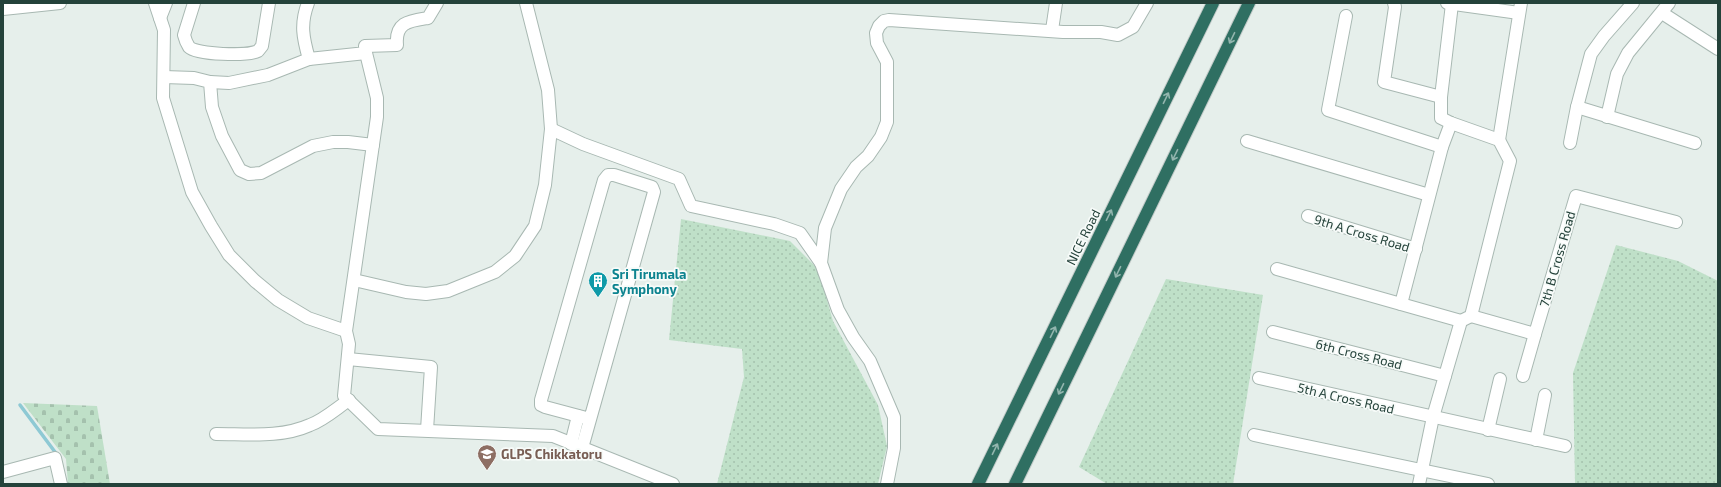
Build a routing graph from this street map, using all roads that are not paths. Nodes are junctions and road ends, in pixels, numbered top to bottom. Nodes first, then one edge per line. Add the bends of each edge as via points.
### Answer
1 (60, 3) edge
2 (155, 3) edge
3 (166, 3) edge
4 (194, 3) edge
5 (269, 3) edge
6 (308, 3) edge
7 (437, 3) edge
8 (526, 3) edge
9 (1056, 3) edge
10 (1147, 3) edge
11 (1213, 3) edge
12 (1249, 3) edge
13 (1394, 3) edge
14 (1633, 3) edge
15 (1450, 4) edge
16 (1520, 8) edge
17 (1665, 8) edge
18 (3, 9) edge
19 (1346, 16) dead end
20 (160, 18) junction
21 (1052, 30) junction
22 (184, 35) junction
23 (164, 41) junction
24 (1718, 49) edge
25 (366, 53) junction
26 (309, 59) junction
27 (164, 77) junction
28 (210, 82) junction
29 (1441, 97) junction
30 (1577, 107) junction
31 (1607, 117) junction
32 (1451, 123) junction
33 (551, 129) junction
34 (1499, 140) junction
35 (1247, 141) dead end
36 (1570, 143) dead end
37 (1696, 143) dead end
38 (373, 145) junction
39 (1442, 147) junction
40 (1429, 195) junction
41 (1308, 216) dead end
42 (1676, 222) dead end
43 (1416, 249) junction
44 (821, 263) junction
45 (1277, 269) dead end
46 (354, 280) junction
47 (1401, 304) junction
48 (1466, 319) junction
49 (346, 331) junction
50 (1273, 332) dead end
51 (1535, 334) junction
52 (348, 359) junction
53 (1445, 376) junction
54 (1523, 376) dead end
55 (1259, 378) dead end
56 (1500, 379) dead end
57 (1545, 395) dead end
58 (349, 400) junction
59 (1433, 417) junction
60 (584, 418) junction
61 (427, 430) junction
62 (1488, 430) junction
63 (216, 434) dead end
64 (1254, 435) dead end
65 (1536, 440) junction
66 (577, 446) junction
67 (1565, 446) dead end
68 (1422, 470) junction
69 (3, 472) edge
70 (60, 484) edge
71 (673, 484) edge
72 (887, 484) edge
73 (978, 484) edge
74 (1015, 484) edge
75 (1419, 484) edge
76 (1488, 484) edge

1 - 18 street
2 - 20 street
3 - 20 street
4 - 22 street
5 - 22 street via 262,46 255,53 230,54 196,50 189,47
6 - 26 street via 304,13 302,38
7 - 25 street via 428,18 407,22 400,28 396,36 397,45 365,46
8 - 33 street via 548,90
9 - 21 street
10 - 21 street via 1133,27 1118,35
73 -> 11 highway, NICE Road
12 -> 74 highway
13 - 29 street via 1384,82
14 - 30 street via 1591,54
15 - 16 street
15 - 29 street
16 - 34 street
17 - 24 street
17 - 31 street via 1628,53 1617,74
19 - 39 street via 1328,110
20 - 23 street
21 - 44 street via 888,20 879,26 876,34 877,43 887,62 888,74 887,122 881,137 868,156 856,167 840,190 824,228
22 - 23 street
23 - 27 street
25 - 26 street
25 - 38 street via 377,98
26 - 28 street via 268,75 229,83
27 - 28 street via 194,78
27 - 49 street via 164,98 192,192 229,255 278,300 308,318
28 - 38 street via 212,107 222,136 240,170 249,174 261,173 313,146 333,142
29 - 32 street via 1441,118
30 - 31 street
30 - 36 street
31 - 37 street
32 - 34 street
32 - 39 street
33 - 44 street via 583,144 679,179 691,206 774,224 800,233
33 - 46 street via 545,185 535,226 515,256 495,272 448,291 426,294
34 - 48 street via 1510,161
35 - 40 street
38 - 46 street
39 - 40 street
40 - 43 street
41 - 43 street, 9th A Cross Road
42 - 51 street, 7th B Cross Road via 1576,196
43 - 47 street
44 - 72 street via 838,310 853,338 870,361 894,417 894,448
45 - 47 street
46 - 49 street
47 - 48 street
48 - 51 street
48 - 53 street
49 - 52 street via 349,344
50 - 53 street, 6th Cross Road
51 - 54 street
52 - 58 street via 344,396
52 - 61 street via 431,367
53 - 59 street
55 - 59 street, 5th A Cross Road
56 - 62 street
57 - 65 street
58 - 61 street via 378,429
58 - 63 street via 312,425 294,432
59 - 62 street, 5th A Cross Road
59 - 68 street
60 - 60 street via 654,192 652,187 614,175 608,175 604,180 541,400 541,405 545,407
60 - 66 street
61 - 66 street via 553,436
62 - 65 street, 5th A Cross Road
64 - 68 street
65 - 67 street, 5th A Cross Road
66 - 71 street
68 - 75 street
68 - 76 street
69 - 70 street via 55,458

